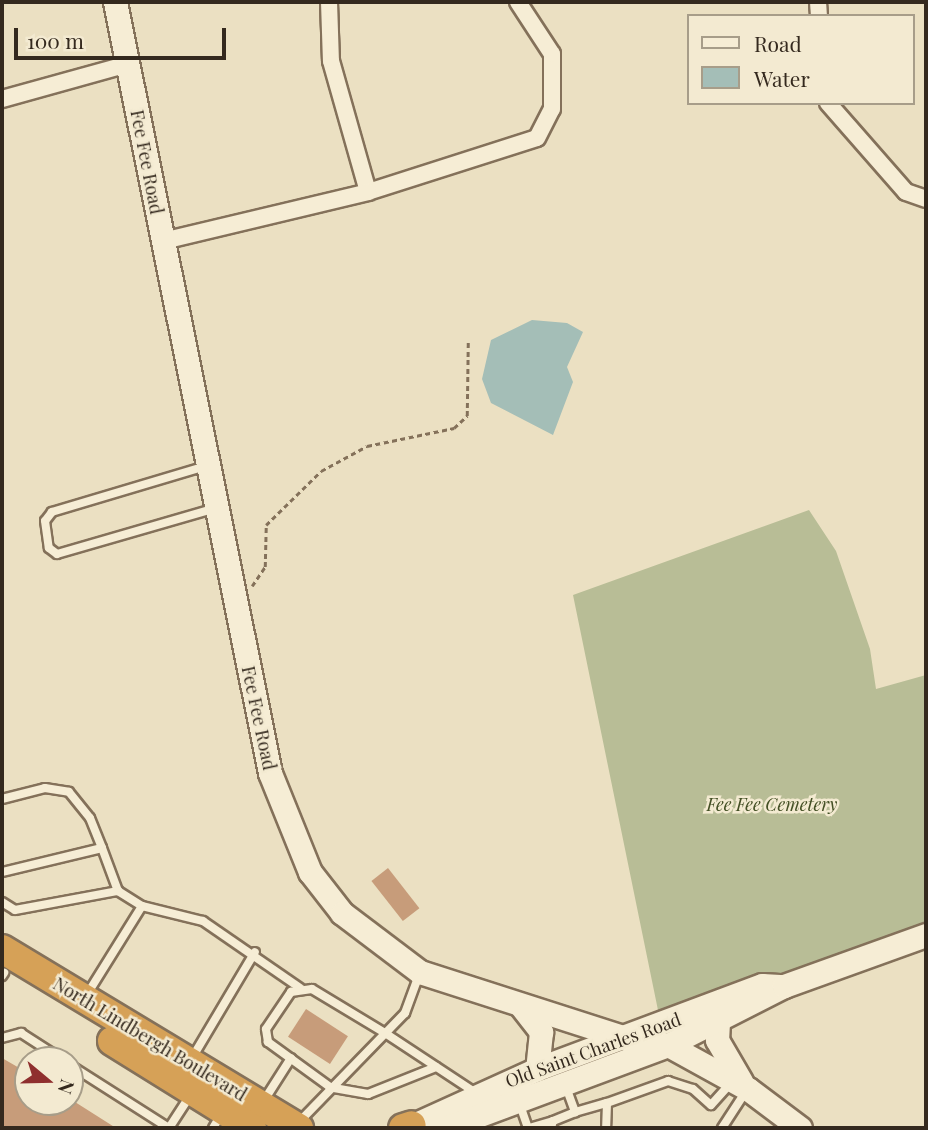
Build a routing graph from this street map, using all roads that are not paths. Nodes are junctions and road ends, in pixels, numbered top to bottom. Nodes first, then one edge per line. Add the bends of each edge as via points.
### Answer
1 (115, 2) edge
2 (329, 2) edge
3 (518, 2) edge
4 (128, 64) junction
5 (2, 99) edge
6 (830, 105) edge
7 (368, 192) junction
8 (926, 199) edge
9 (163, 241) junction
10 (208, 466) junction
11 (216, 508) junction
12 (2, 799) edge
13 (102, 848) junction
14 (2, 872) edge
15 (118, 891) junction
16 (2, 902) edge
17 (142, 906) junction
18 (926, 935) edge
19 (255, 952) junction
20 (2, 967) edge
21 (419, 972) junction
22 (784, 986) junction
23 (300, 988) junction
24 (83, 1001) junction
25 (521, 1006) junction
26 (718, 1022) junction
27 (385, 1033) junction
28 (2, 1038) edge
29 (625, 1038) junction
30 (668, 1045) junction
31 (41, 1046) edge
32 (291, 1059) junction
33 (189, 1063) junction
34 (436, 1067) junction
35 (537, 1069) junction
36 (84, 1074) edge
37 (564, 1083) junction
38 (741, 1084) junction
39 (330, 1087) junction
40 (515, 1090) junction
41 (193, 1091) junction
42 (476, 1093) junction
43 (607, 1103) junction
44 (575, 1112) junction
45 (237, 1120) edge
46 (552, 1124) edge
47 (298, 1127) edge
48 (407, 1127) edge
49 (169, 1128) edge
50 (445, 1128) edge
51 (528, 1128) edge
52 (606, 1128) edge
53 (722, 1128) edge
54 (800, 1128) edge

1 - 4 street, Fee Fee Road
2 - 7 street via 331,61
3 - 7 street via 552,54 552,109 537,138
4 - 5 street
4 - 9 street, Fee Fee Road
6 - 8 street via 906,192
7 - 9 street
9 - 10 street, Fee Fee Road
10 - 11 street, Fee Fee Road
10 - 11 lane via 52,512 45,521 49,548 57,554
11 - 21 street, Fee Fee Road via 270,773 290,835 342,914
12 - 13 lane via 45,788 69,792 90,818
13 - 14 lane
13 - 15 lane
15 - 16 lane via 15,909
15 - 17 lane
17 - 19 lane via 203,922
17 - 24 lane
18 - 22 street, Old Saint Charles Road
19 - 23 lane
19 - 33 lane
20 - 24 highway, North Lindbergh Boulevard
20 - 41 highway, North Lindbergh Boulevard
21 - 25 street, Fee Fee Road
21 - 27 lane via 405,1013
22 - 26 street, Old Saint Charles Road
22 - 29 street, Old Saint Charles Road via 762,985
23 - 27 lane
23 - 32 lane via 280,1004 266,1029 278,1049
24 - 33 highway, North Lindbergh Boulevard
25 - 29 street, Fee Fee Road
25 - 35 street via 541,1032
26 - 30 street, Old Saint Charles Road
26 - 38 street via 727,1062
27 - 34 lane
27 - 39 lane
28 - 31 lane via 21,1033
29 - 30 street, Fee Fee Road
29 - 35 street, Old Saint Charles Road
30 - 37 street, Old Saint Charles Road
30 - 38 street, Fee Fee Road
32 - 39 lane
32 - 45 lane
33 - 45 highway, North Lindbergh Boulevard
34 - 39 lane via 368,1094
34 - 42 lane
35 - 40 street, Old Saint Charles Road
36 - 49 lane
37 - 40 street, Old Saint Charles Road
37 - 44 lane
38 - 43 lane via 710,1105 693,1089 668,1081
38 - 53 lane
38 - 54 street, Fee Fee Road
39 - 47 lane
40 - 42 street, Old Saint Charles Road
40 - 50 street, Old Saint Charles Road
40 - 51 lane
41 - 45 highway, North Lindbergh Boulevard
41 - 49 lane
42 - 48 street, Old Saint Charles Road
43 - 44 lane
43 - 52 lane
44 - 46 lane
45 - 47 highway, North Lindbergh Boulevard
46 - 51 lane

